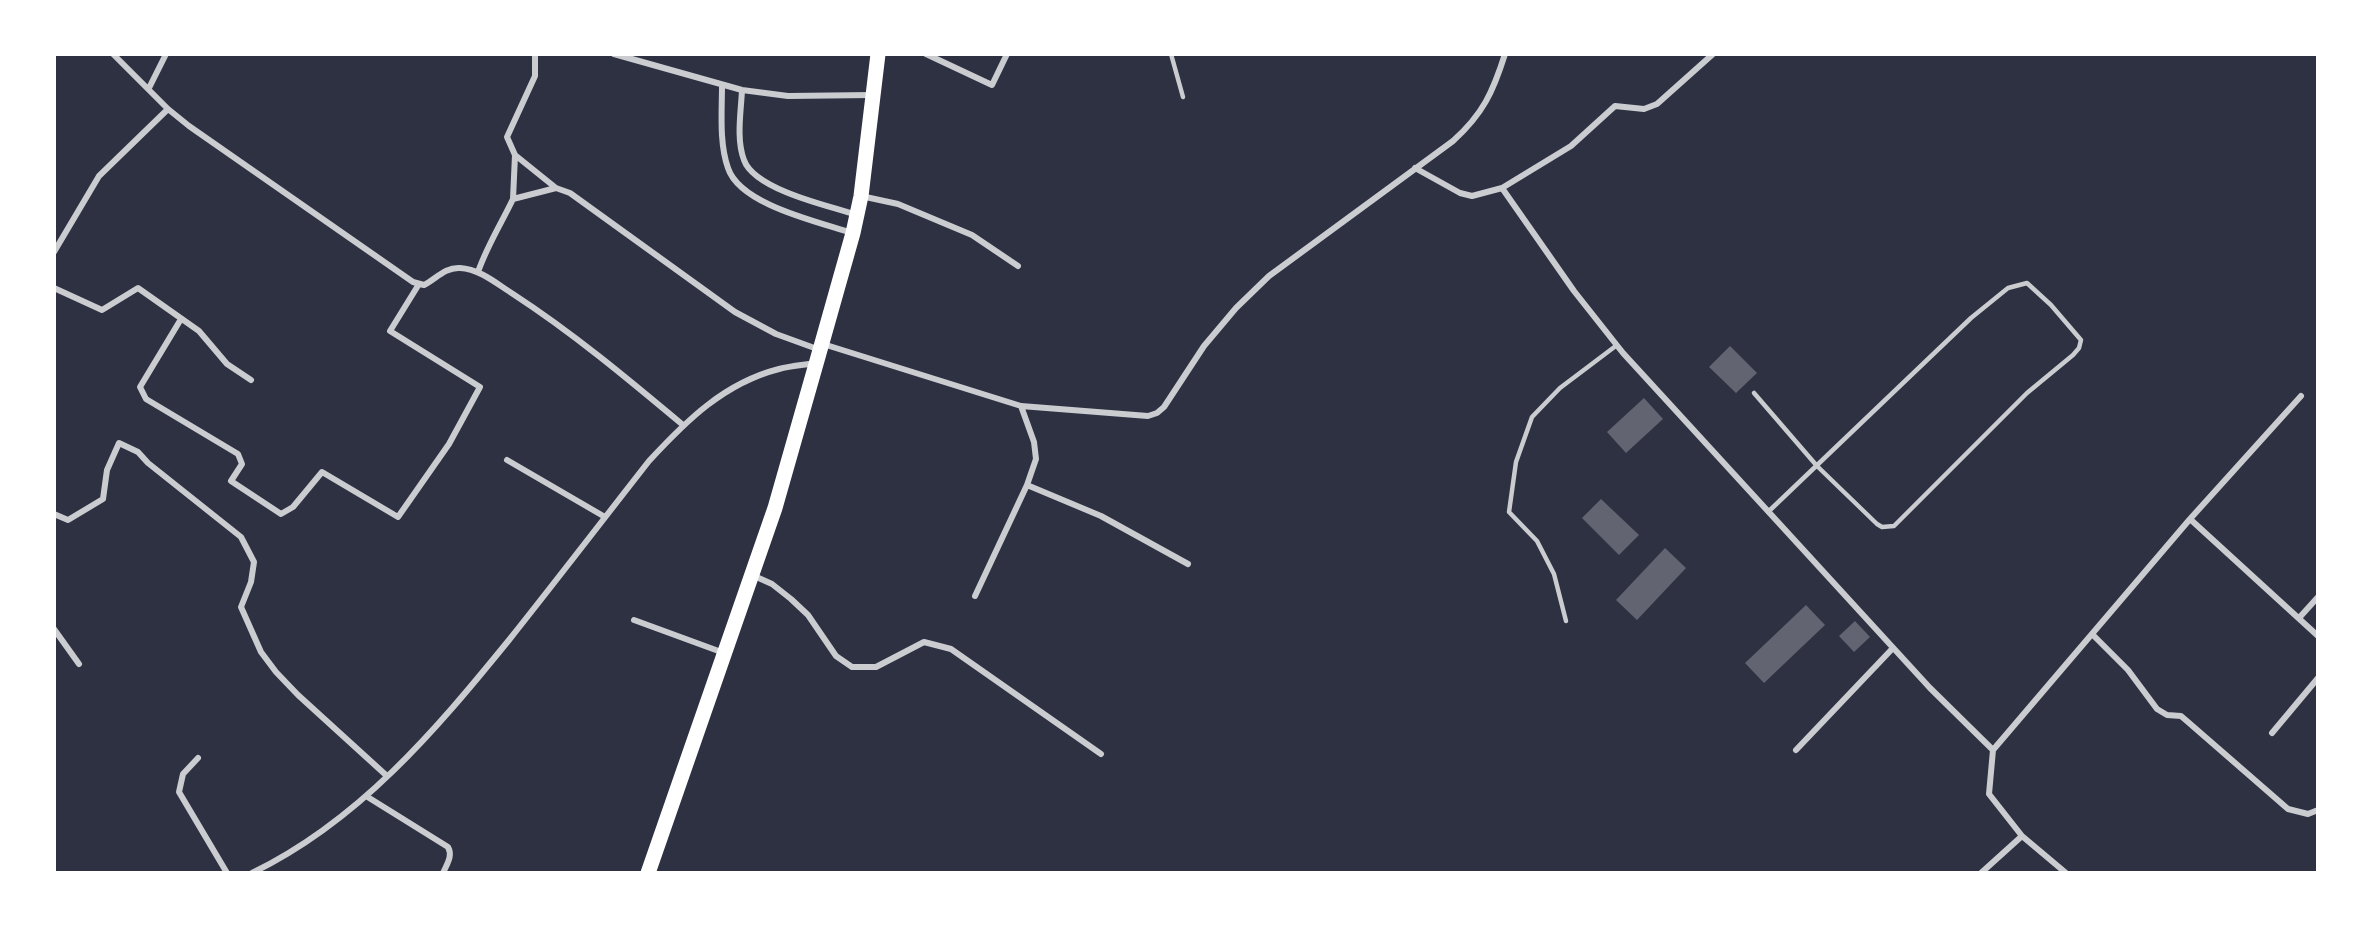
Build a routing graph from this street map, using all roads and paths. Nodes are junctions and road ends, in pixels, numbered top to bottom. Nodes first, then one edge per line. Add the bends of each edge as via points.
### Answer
1 (113, 54) edge
2 (166, 54) edge
3 (535, 54) edge
4 (615, 54) edge
5 (878, 54) edge
6 (926, 54) edge
7 (1007, 54) edge
8 (1171, 54) edge
9 (1505, 54) edge
10 (1713, 54) edge
11 (722, 85) junction
12 (149, 88) junction
13 (742, 90) junction
14 (873, 95) junction
15 (1184, 97) dead end
16 (168, 109) junction
17 (515, 155) junction
18 (1415, 168) junction
19 (556, 188) junction
20 (1502, 188) junction
21 (861, 196) junction
22 (513, 199) junction
23 (856, 215) junction
24 (853, 233) junction
25 (54, 252) edge
26 (1018, 266) dead end
27 (478, 272) junction
28 (419, 284) junction
29 (54, 288) edge
30 (181, 320) junction
31 (1617, 345) junction
32 (819, 352) junction
33 (251, 380) dead end
34 (1754, 393) dead end
35 (2301, 396) dead end
36 (1021, 406) junction
37 (683, 425) junction
38 (507, 460) dead end
39 (1817, 466) junction
40 (1027, 485) junction
41 (1768, 512) junction
42 (54, 514) edge
43 (605, 517) junction
44 (2190, 519) junction
45 (1188, 564) dead end
46 (752, 575) junction
47 (975, 596) dead end
48 (2318, 597) edge
49 (2299, 618) junction
50 (634, 620) dead end
51 (1566, 621) dead end
52 (54, 629) edge
53 (2092, 634) junction
54 (2318, 636) edge
55 (1893, 648) junction
56 (725, 653) junction
57 (79, 664) dead end
58 (2318, 678) edge
59 (2272, 733) dead end
60 (1796, 750) dead end
61 (1994, 750) junction
62 (1101, 754) dead end
63 (198, 758) dead end
64 (387, 776) junction
65 (366, 796) junction
66 (2318, 810) edge
67 (2022, 836) junction
68 (227, 873) edge
69 (252, 873) edge
70 (442, 873) edge
71 (648, 873) edge
72 (1981, 873) edge
73 (2066, 873) edge

1 - 12 street
2 - 12 street
3 - 17 street via 534,76 507,137
4 - 11 street
5 - 14 main road
6 - 7 street via 992,85
8 - 15 lane
9 - 18 street via 1498,78 1473,122
10 - 20 street via 1657,104 1644,109 1615,105 1571,146
11 - 13 street
11 - 24 street via 725,151 728,170 736,181 773,206
12 - 16 street
13 - 14 street via 788,96
13 - 23 street via 742,149 744,162 753,172 780,190
14 - 21 main road
16 - 25 street via 99,176
16 - 28 street
17 - 19 street
17 - 22 street
18 - 20 street via 1472,196
18 - 36 street via 1269,276 1204,346 1157,413 1148,416
19 - 22 street
19 - 32 street via 570,193 735,312
20 - 31 street
21 - 23 main road
21 - 26 street via 898,204 972,235
22 - 27 street via 488,243
23 - 24 main road
24 - 32 main road
27 - 28 street via 453,268 424,285
27 - 37 street via 560,325
28 - 30 street via 390,331 480,387 449,444 398,517 322,471 293,507 281,514 231,481 242,464 238,454 146,399 140,387
29 - 30 street via 102,310 138,288
30 - 33 street via 199,331 227,364
31 - 41 street
31 - 51 lane via 1560,388 1532,417 1516,462 1509,512 1537,541 1554,574
32 - 36 street
32 - 37 street via 735,387 712,400
32 - 46 main road
34 - 39 lane
35 - 44 street
36 - 40 street via 1036,459
37 - 43 street
38 - 43 street
39 - 39 lane via 1941,345 2008,288 2026,283 2036,290 2081,340 2073,355 2027,393 1894,526 1876,524
39 - 41 lane
40 - 45 street via 1101,516
40 - 47 street
41 - 55 street
42 - 64 street via 69,520 104,499 107,470 119,443 138,452 241,537 254,562 241,607 261,652 298,695
43 - 64 street via 447,717
44 - 49 street
44 - 53 street
46 - 56 main road
46 - 62 street via 791,598 808,615 836,656 852,667 876,667 924,642 951,648
48 - 49 street
49 - 54 street
50 - 56 street
52 - 57 street
53 - 61 street
53 - 66 street via 2128,670 2157,709 2181,716 2288,809 2308,814
55 - 60 street
55 - 61 street
56 - 71 main road
58 - 59 street
61 - 67 street via 1989,794
63 - 68 street via 183,774 179,792
64 - 65 street
65 - 69 street via 332,825
65 - 70 street via 448,847 451,852
67 - 72 street
67 - 73 street

